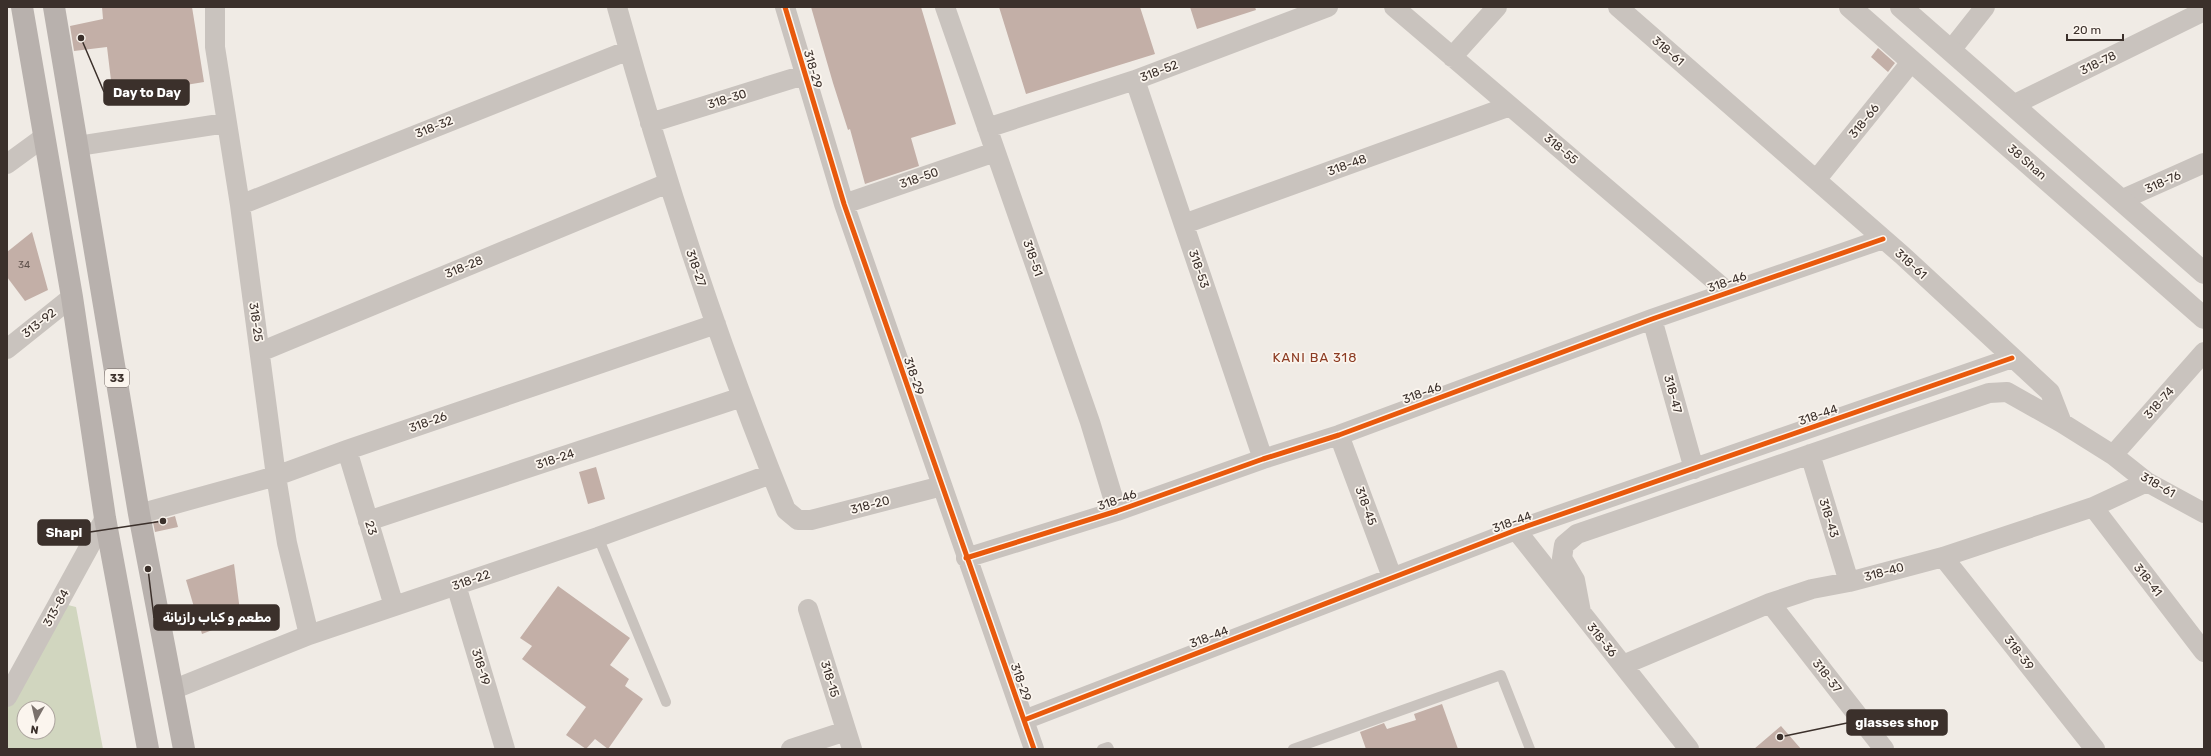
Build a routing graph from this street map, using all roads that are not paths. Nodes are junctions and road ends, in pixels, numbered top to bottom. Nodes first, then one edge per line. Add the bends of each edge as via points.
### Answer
1 (22, 7) edge
2 (54, 7) edge
3 (215, 7) edge
4 (617, 7) edge
5 (785, 7) edge
6 (945, 7) edge
7 (1328, 7) edge
8 (1394, 7) edge
9 (1497, 7) edge
10 (1618, 7) edge
11 (1850, 7) edge
12 (1901, 7) edge
13 (1985, 7) edge
14 (2204, 11) edge
15 (629, 50) junction
16 (1951, 50) junction
17 (1452, 57) junction
18 (1912, 61) junction
19 (804, 74) junction
20 (1135, 80) junction
21 (2013, 105) junction
22 (1510, 106) junction
23 (226, 123) junction
24 (650, 123) junction
25 (987, 128) junction
26 (44, 136) junction
27 (78, 146) junction
28 (995, 152) junction
29 (2204, 163) edge
30 (7, 164) edge
31 (1816, 180) junction
32 (668, 183) junction
33 (2121, 200) junction
34 (844, 204) junction
35 (240, 205) junction
36 (1184, 224) junction
37 (1883, 239) junction
38 (2204, 273) edge
39 (1728, 292) junction
40 (72, 297) junction
41 (2204, 318) edge
42 (1652, 319) junction
43 (716, 324) junction
44 (7, 349) edge
45 (260, 352) junction
46 (2204, 352) edge
47 (2012, 358) junction
48 (742, 397) junction
49 (2062, 423) junction
50 (1339, 435) junction
51 (347, 450) junction
52 (1810, 454) junction
53 (2113, 455) junction
54 (1263, 459) junction
55 (1694, 469) junction
56 (771, 474) junction
57 (276, 476) junction
58 (2147, 482) junction
59 (942, 486) junction
60 (2093, 508) junction
61 (1117, 511) junction
62 (2204, 513) edge
63 (139, 514) junction
64 (105, 518) junction
65 (798, 520) joint
66 (368, 521) junction
67 (1516, 530) junction
68 (598, 537) junction
69 (1943, 557) junction
70 (966, 558) junction
71 (1392, 577) junction
72 (1848, 582) junction
73 (456, 585) junction
74 (1770, 603) junction
75 (394, 606) junction
76 (808, 609) dead end
77 (1580, 612) junction
78 (308, 635) junction
79 (2202, 643) edge
80 (1623, 665) junction
81 (172, 690) junction
82 (7, 697) edge
83 (666, 702) dead end
84 (1024, 720) junction
85 (849, 740) edge
86 (2088, 746) edge
87 (148, 749) edge
88 (184, 749) edge
89 (505, 749) edge
90 (791, 749) edge
91 (1034, 749) edge
92 (1102, 749) edge
93 (1109, 749) edge
94 (1293, 749) edge
95 (1530, 749) edge
96 (1689, 749) edge
97 (1884, 749) edge

1 - 26 main road
2 - 27 main road, 33
3 - 23 street, 318-25 via 215,47
4 - 15 street, 318-27
5 - 19 street, 318-29
6 - 25 street, 318-51
7 - 20 street, 318-52
8 - 17 street, 318-55
9 - 17 street
10 - 31 street, 318-61
11 - 18 street, 38 Shan
12 - 16 street
13 - 16 street
14 - 21 street, 318-78
15 - 24 street, 318-27
15 - 35 street, 318-32
16 - 18 street
16 - 21 street
17 - 22 street, 318-55
18 - 31 street, 318-66
18 - 41 street, 38 Shan
19 - 24 street, 318-30
19 - 34 street, 318-29
20 - 25 street, 318-52
20 - 36 street, 318-53
21 - 33 street
22 - 36 street, 318-48
22 - 39 street, 318-55
23 - 27 street
23 - 35 street, 318-25
24 - 32 street, 318-27
25 - 28 street, 318-51
26 - 30 street
26 - 40 main road
27 - 63 main road, 33
28 - 34 street, 318-50
28 - 61 street, 318-51 via 1090,422
29 - 33 street, 318-76
31 - 37 street, 318-61
32 - 43 street, 318-27
32 - 45 street, 318-28
33 - 38 street
34 - 59 street, 318-29
35 - 45 street, 318-25
36 - 54 street, 318-53
37 - 39 street, 318-46
37 - 47 street, 318-61
39 - 42 street, 318-46
40 - 44 street, 313-92
40 - 64 main road
42 - 50 street, 318-46
42 - 55 street, 318-47
43 - 48 street, 318-27
43 - 51 street, 318-26
45 - 57 street, 318-25
46 - 53 street, 318-74
47 - 49 street, 318-61 via 2050,392
47 - 55 street, 318-44
48 - 56 street, 318-27
48 - 66 street, 318-24
49 - 52 street via 2007,392 1989,393
49 - 53 street, 318-61
50 - 54 street, 318-46
50 - 71 street, 318-45
51 - 57 street, 318-26
51 - 66 street, 23
52 - 72 street, 318-43
52 - 77 street via 1577,534 1564,545 1562,558 1575,580
53 - 58 street, 318-61
54 - 61 street, 318-46
55 - 67 street, 318-44
56 - 65 street, 318-27 via 786,510
56 - 68 street, 318-22
57 - 63 street, 318-26
57 - 78 street, 318-25
58 - 60 street, 318-40
58 - 62 street, 318-61
59 - 65 street, 318-20 via 812,520
59 - 70 street, 318-29
60 - 69 street, 318-40
60 - 79 street, 318-41
61 - 70 street, 318-46
63 - 81 main road, 33
64 - 82 street, 313-84
64 - 87 main road
66 - 75 street, 23
67 - 71 street, 318-44
67 - 77 street, 318-36
68 - 73 street, 318-22
68 - 83 lane
69 - 72 street, 318-40
69 - 86 street, 318-39
70 - 84 street, 318-29
71 - 84 street, 318-44
72 - 74 street, 318-40 via 1812,589
73 - 75 street, 318-22
73 - 89 street, 318-19
74 - 80 street, 318-40
74 - 97 street, 318-37
75 - 78 street, 318-22
76 - 85 street, 318-15
77 - 80 street, 318-36
78 - 81 street, 318-22
80 - 96 street, 318-36
81 - 88 main road, 33
84 - 91 street, 318-29
85 - 90 street
92 - 93 lane
94 - 95 lane via 1501,674

